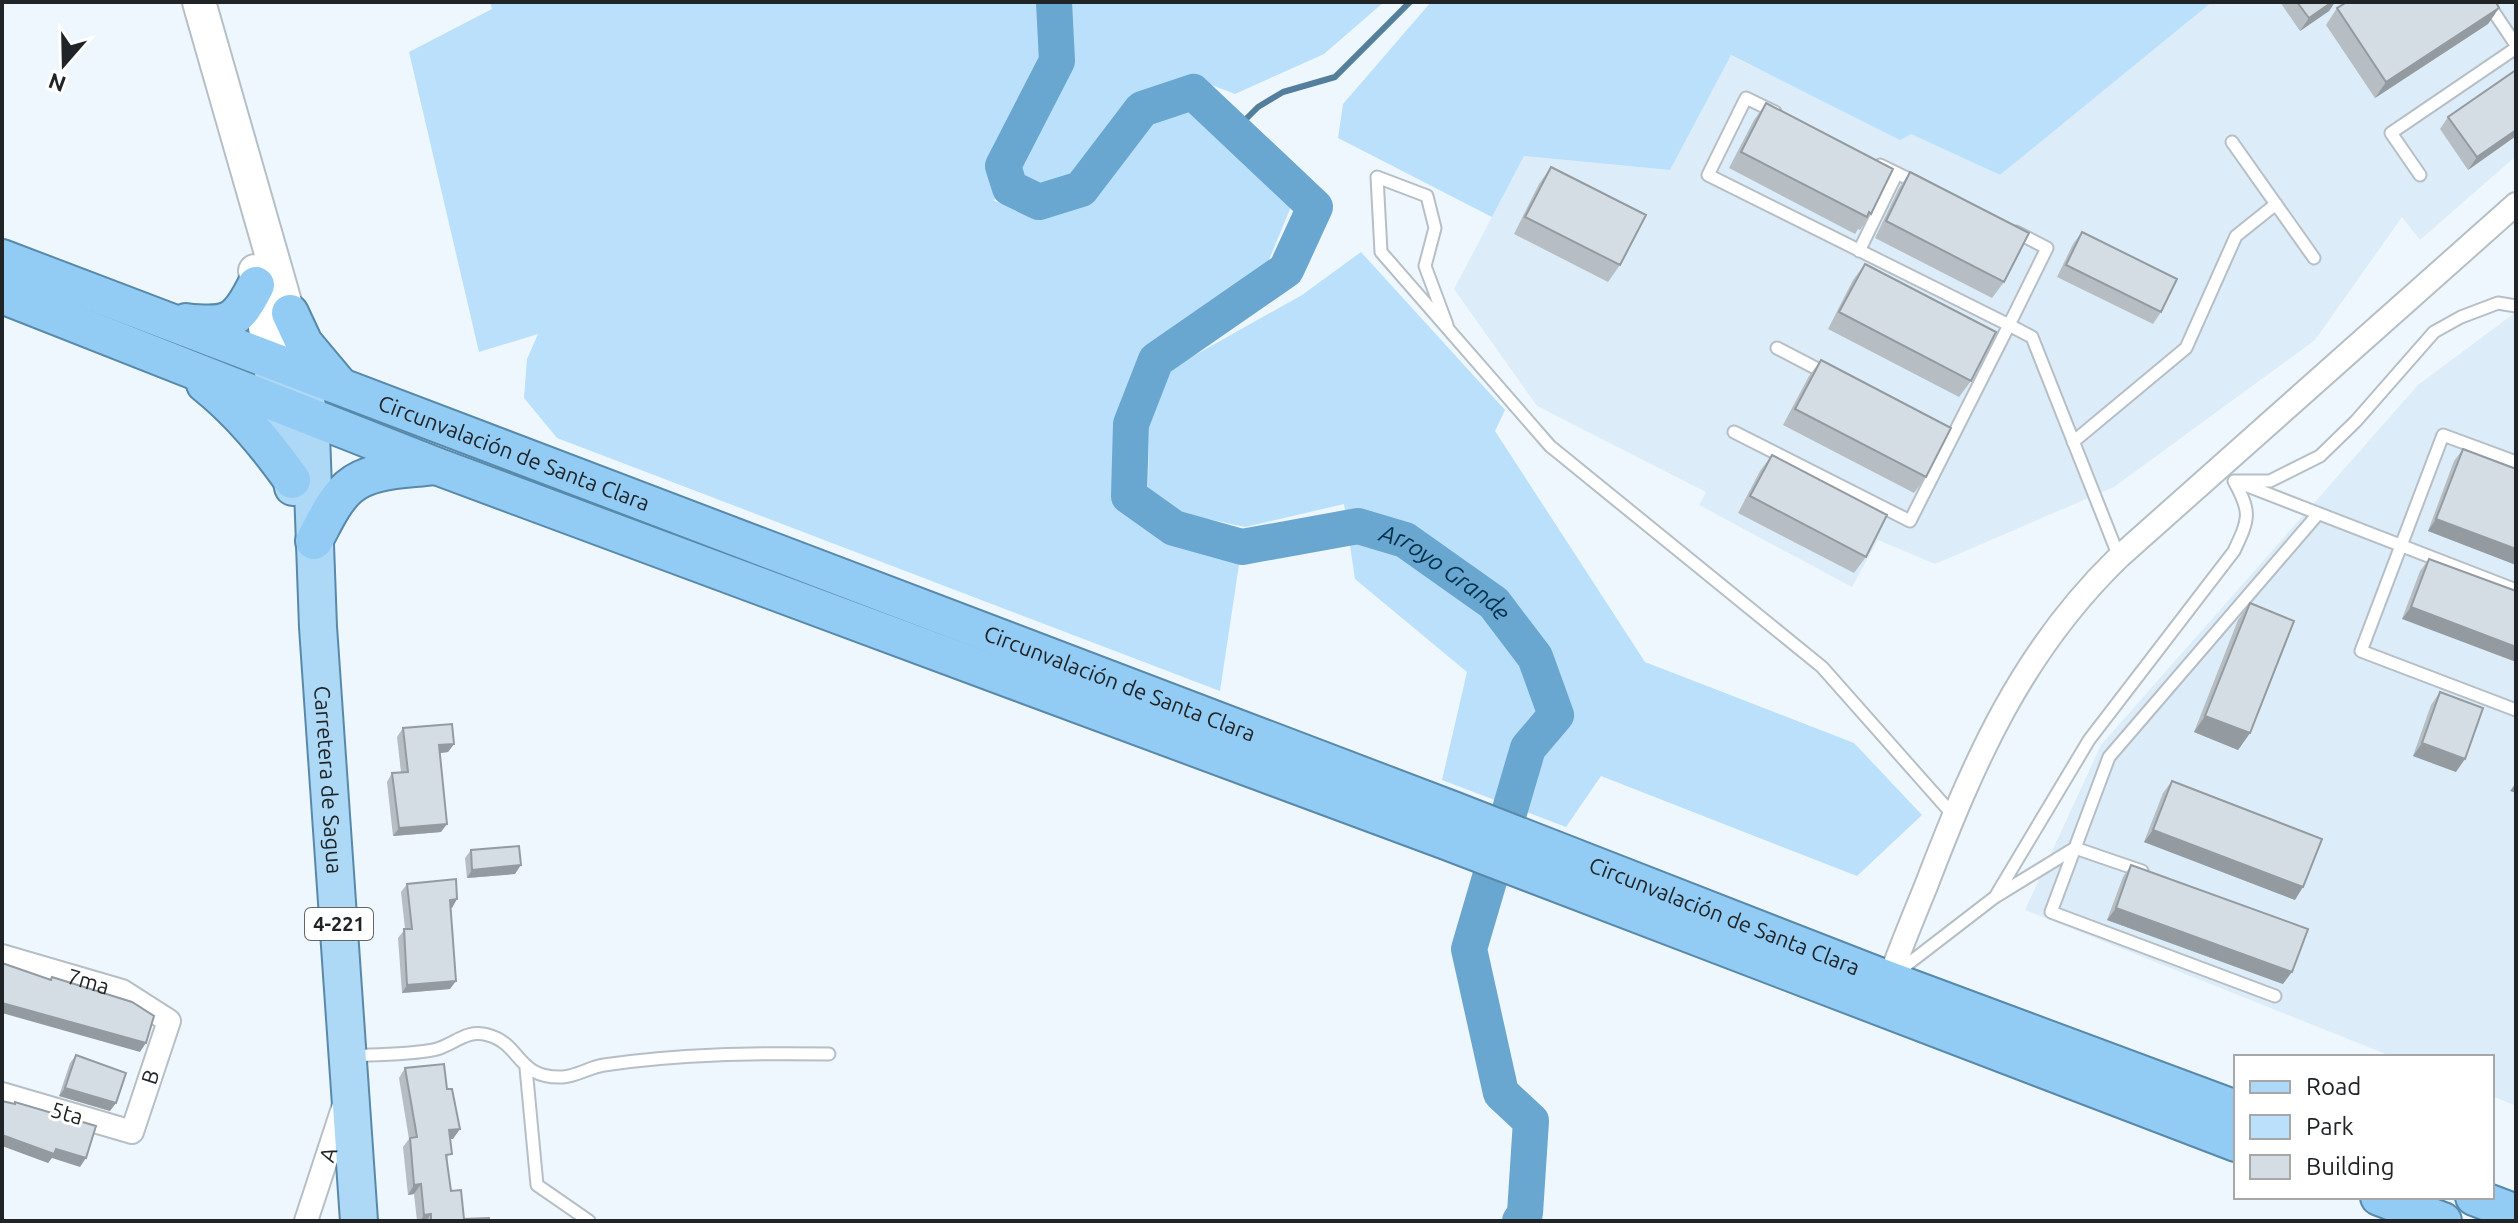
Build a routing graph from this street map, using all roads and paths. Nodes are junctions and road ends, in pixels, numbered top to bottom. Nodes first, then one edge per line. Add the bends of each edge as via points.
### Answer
1 (199, 2) edge
2 (2487, 2) edge
3 (2516, 46) edge
4 (1787, 118) edge
5 (239, 141) junction
6 (2232, 142) dead end
7 (1870, 159) edge
8 (1897, 173) junction
9 (2420, 175) dead end
10 (1924, 186) edge
11 (2276, 204) junction
12 (2516, 204) edge
13 (2006, 227) edge
14 (1859, 251) junction
15 (2, 258) edge
16 (2314, 258) dead end
17 (256, 285) junction
18 (2, 295) edge
19 (2516, 306) edge
20 (290, 313) junction
21 (172, 321) junction
22 (1447, 325) junction
23 (2009, 325) junction
24 (1777, 348) dead end
25 (182, 365) junction
26 (286, 367) junction
27 (1844, 383) edge
28 (341, 387) junction
29 (293, 409) junction
30 (1939, 431) edge
31 (1734, 432) dead end
32 (1952, 438) junction
33 (2073, 442) junction
34 (2516, 462) edge
35 (436, 466) junction
36 (2224, 477) junction
37 (292, 480) junction
38 (2318, 514) junction
39 (314, 541) junction
40 (2401, 545) junction
41 (2119, 557) junction
42 (2516, 590) edge
43 (318, 627) junction
44 (2516, 710) edge
45 (1953, 815) junction
46 (1450, 826) junction
47 (2075, 848) junction
48 (2150, 874) edge
49 (1995, 897) junction
50 (2, 956) edge
51 (1884, 994) junction
52 (2275, 996) dead end
53 (169, 1021) joint
54 (829, 1054) dead end
55 (526, 1068) junction
56 (349, 1072) junction
57 (2, 1094) edge
58 (2234, 1108) edge
59 (132, 1132) joint
60 (2234, 1142) edge
61 (2384, 1199) edge
62 (2481, 1199) edge
63 (2515, 1208) edge
64 (306, 1221) edge
65 (359, 1221) edge
66 (589, 1221) edge
67 (2443, 1221) edge

1 - 5 main road
2 - 3 lane
3 - 9 lane via 2391,133
4 - 14 lane via 1746,98 1708,175
5 - 17 main road
5 - 20 main road
6 - 11 lane
7 - 8 lane
8 - 10 lane
8 - 14 lane
11 - 16 lane
11 - 33 lane via 2236,236 2186,348
12 - 36 street
13 - 23 lane via 2047,248
14 - 23 lane
15 - 21 highway, Circunvalación de Santa Clara
17 - 21 highway via 245,308 228,322
17 - 26 main road
18 - 25 highway, Circunvalación de Santa Clara
19 - 36 lane via 2498,303 2434,332 2320,456 2270,481
20 - 26 main road
20 - 28 highway via 304,343
21 - 26 highway, Circunvalación de Santa Clara
22 - 22 lane via 1381,252 1377,177 1427,196 1435,228 1425,266
22 - 45 lane via 1550,446 1822,667
23 - 32 lane
23 - 33 lane via 2032,337
24 - 27 lane
25 - 29 highway, Circunvalación de Santa Clara
25 - 37 highway via 258,433
26 - 28 highway, Circunvalación de Santa Clara
26 - 29 main road, Carretera de Sagua
28 - 46 highway, Circunvalación de Santa Clara
29 - 35 highway, Circunvalación de Santa Clara
29 - 37 main road, Carretera de Sagua / 4-221
29 - 39 main road, Carretera de Sagua / 4-221
30 - 32 lane
31 - 32 lane via 1910,521
33 - 41 lane
34 - 40 lane via 2443,435
35 - 39 highway via 372,474 349,487
35 - 46 highway, Circunvalación de Santa Clara
36 - 38 lane
36 - 41 street
36 - 49 lane via 2244,498 2248,521 2234,551 2089,740
37 - 43 main road, Carretera de Sagua / 4-221
38 - 40 lane
38 - 47 lane via 2109,757
39 - 43 main road, Carretera de Sagua / 4-221
40 - 42 lane
40 - 44 lane via 2361,651
41 - 45 street via 2085,590 2029,664
43 - 56 main road, Carretera de Sagua / 4-221
45 - 51 street
46 - 51 highway, Circunvalación de Santa Clara
47 - 48 lane
47 - 49 lane
47 - 52 lane via 2051,912
49 - 51 lane
50 - 53 street, 7ma via 122,991
51 - 58 highway, Circunvalación de Santa Clara
51 - 60 highway, Circunvalación de Santa Clara
53 - 59 street, B
54 - 55 lane via 733,1052 600,1065 568,1077 544,1077
55 - 56 lane via 502,1040 470,1033 436,1049
55 - 66 lane via 537,1185
56 - 64 street, A
56 - 65 main road, Carretera de Sagua / 4-221
57 - 59 street, 5ta
61 - 67 highway
62 - 63 highway

